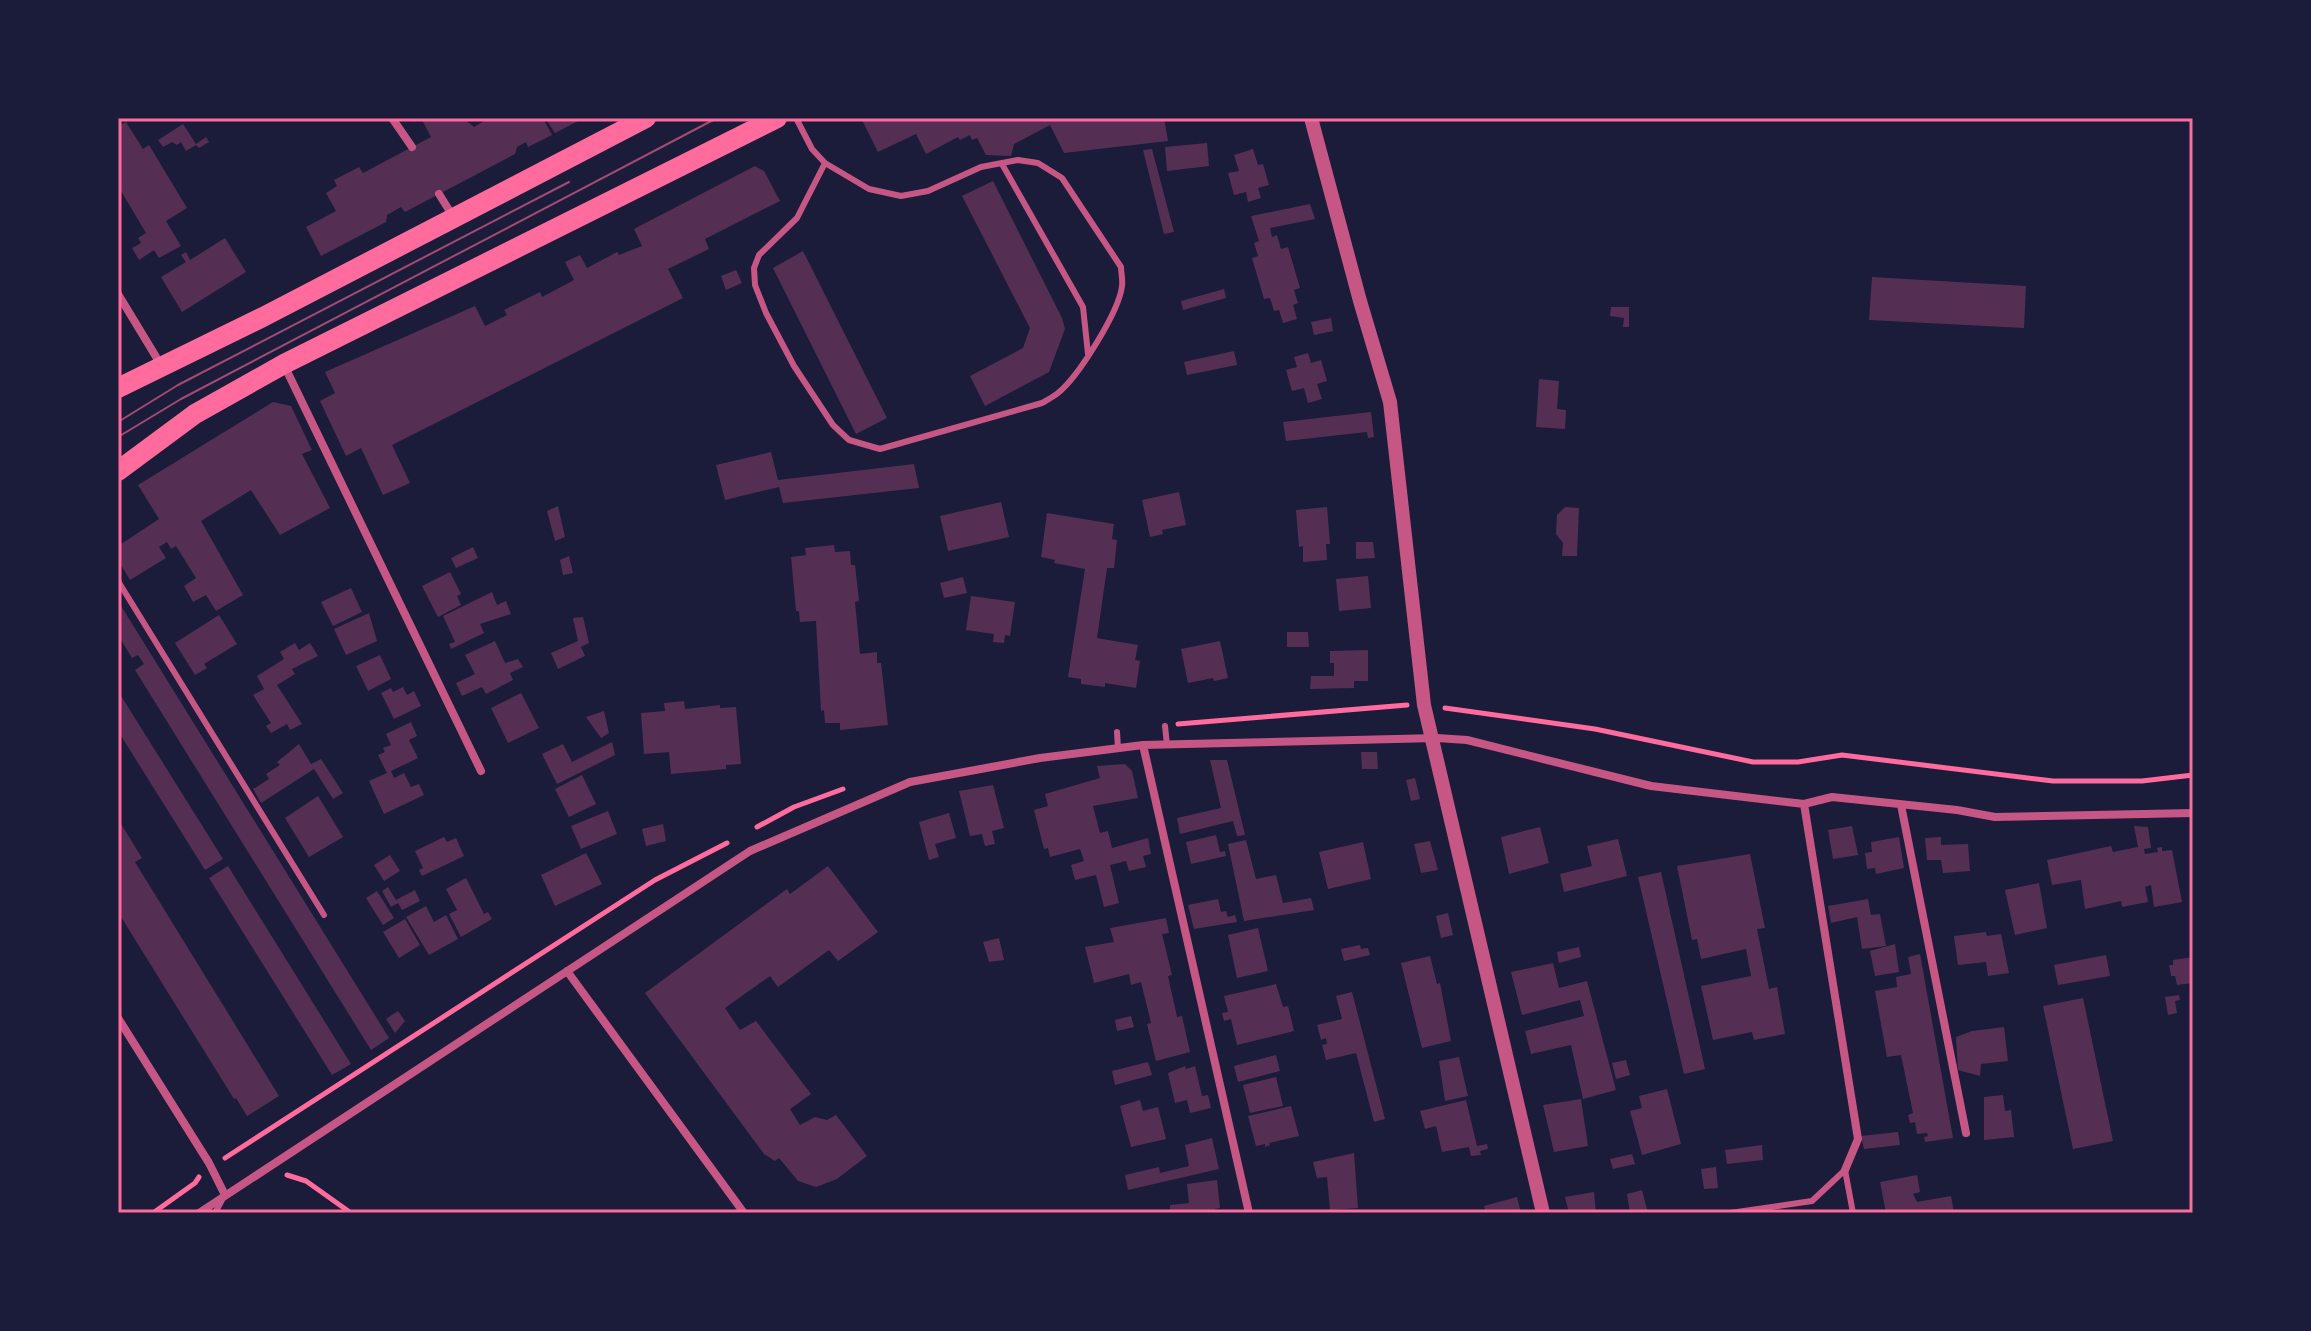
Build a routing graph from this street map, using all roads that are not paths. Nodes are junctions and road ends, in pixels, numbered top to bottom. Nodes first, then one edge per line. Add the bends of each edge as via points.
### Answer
1 (392, 118) edge
2 (646, 118) edge
3 (777, 118) edge
4 (796, 118) edge
5 (1311, 118) edge
6 (412, 147) dead end
7 (825, 163) junction
8 (1002, 164) junction
9 (439, 194) dead end
10 (455, 218) junction
11 (118, 294) edge
12 (1088, 354) junction
13 (284, 364) junction
14 (161, 365) junction
15 (118, 388) edge
16 (118, 471) edge
17 (118, 581) edge
18 (1165, 726) road end
19 (1117, 732) dead end
20 (1431, 738) junction
21 (1143, 745) junction
22 (1167, 745) junction
23 (1118, 748) junction
24 (481, 771) dead end
25 (1804, 804) junction
26 (1901, 805) junction
27 (2193, 813) edge
28 (324, 915) dead end
29 (567, 971) junction
30 (118, 1018) edge
31 (1966, 1133) dead end
32 (1845, 1170) junction
33 (225, 1195) junction
34 (199, 1213) edge
35 (215, 1213) edge
36 (744, 1213) edge
37 (1249, 1213) edge
38 (1543, 1213) edge
39 (1730, 1213) edge
40 (1853, 1213) edge

1 - 6 street
2 - 10 main road
3 - 13 main road
4 - 7 lane
5 - 20 street via 1390,402
7 - 8 lane via 869,189 901,196
7 - 12 lane via 797,218 759,255 755,285 794,366 849,440 880,449 1042,403 1059,393
8 - 12 lane via 1083,307
8 - 12 lane via 1038,163 1062,178 1121,267 1117,307
9 - 10 street
10 - 14 main road
11 - 14 street
13 - 16 main road via 195,414
13 - 24 street
14 - 15 main road
17 - 28 lane
18 - 22 lane
19 - 23 lane
20 - 22 street
20 - 25 street via 1467,740 1651,786
20 - 38 street
21 - 22 street
21 - 23 street
21 - 37 street
23 - 29 street via 910,782 750,851
25 - 26 street via 1832,797
25 - 32 street via 1858,1139
26 - 27 street via 1995,817
26 - 31 street
29 - 33 street
29 - 36 street
30 - 33 street
32 - 39 lane via 1812,1201
32 - 40 lane
33 - 34 street
33 - 35 lane

